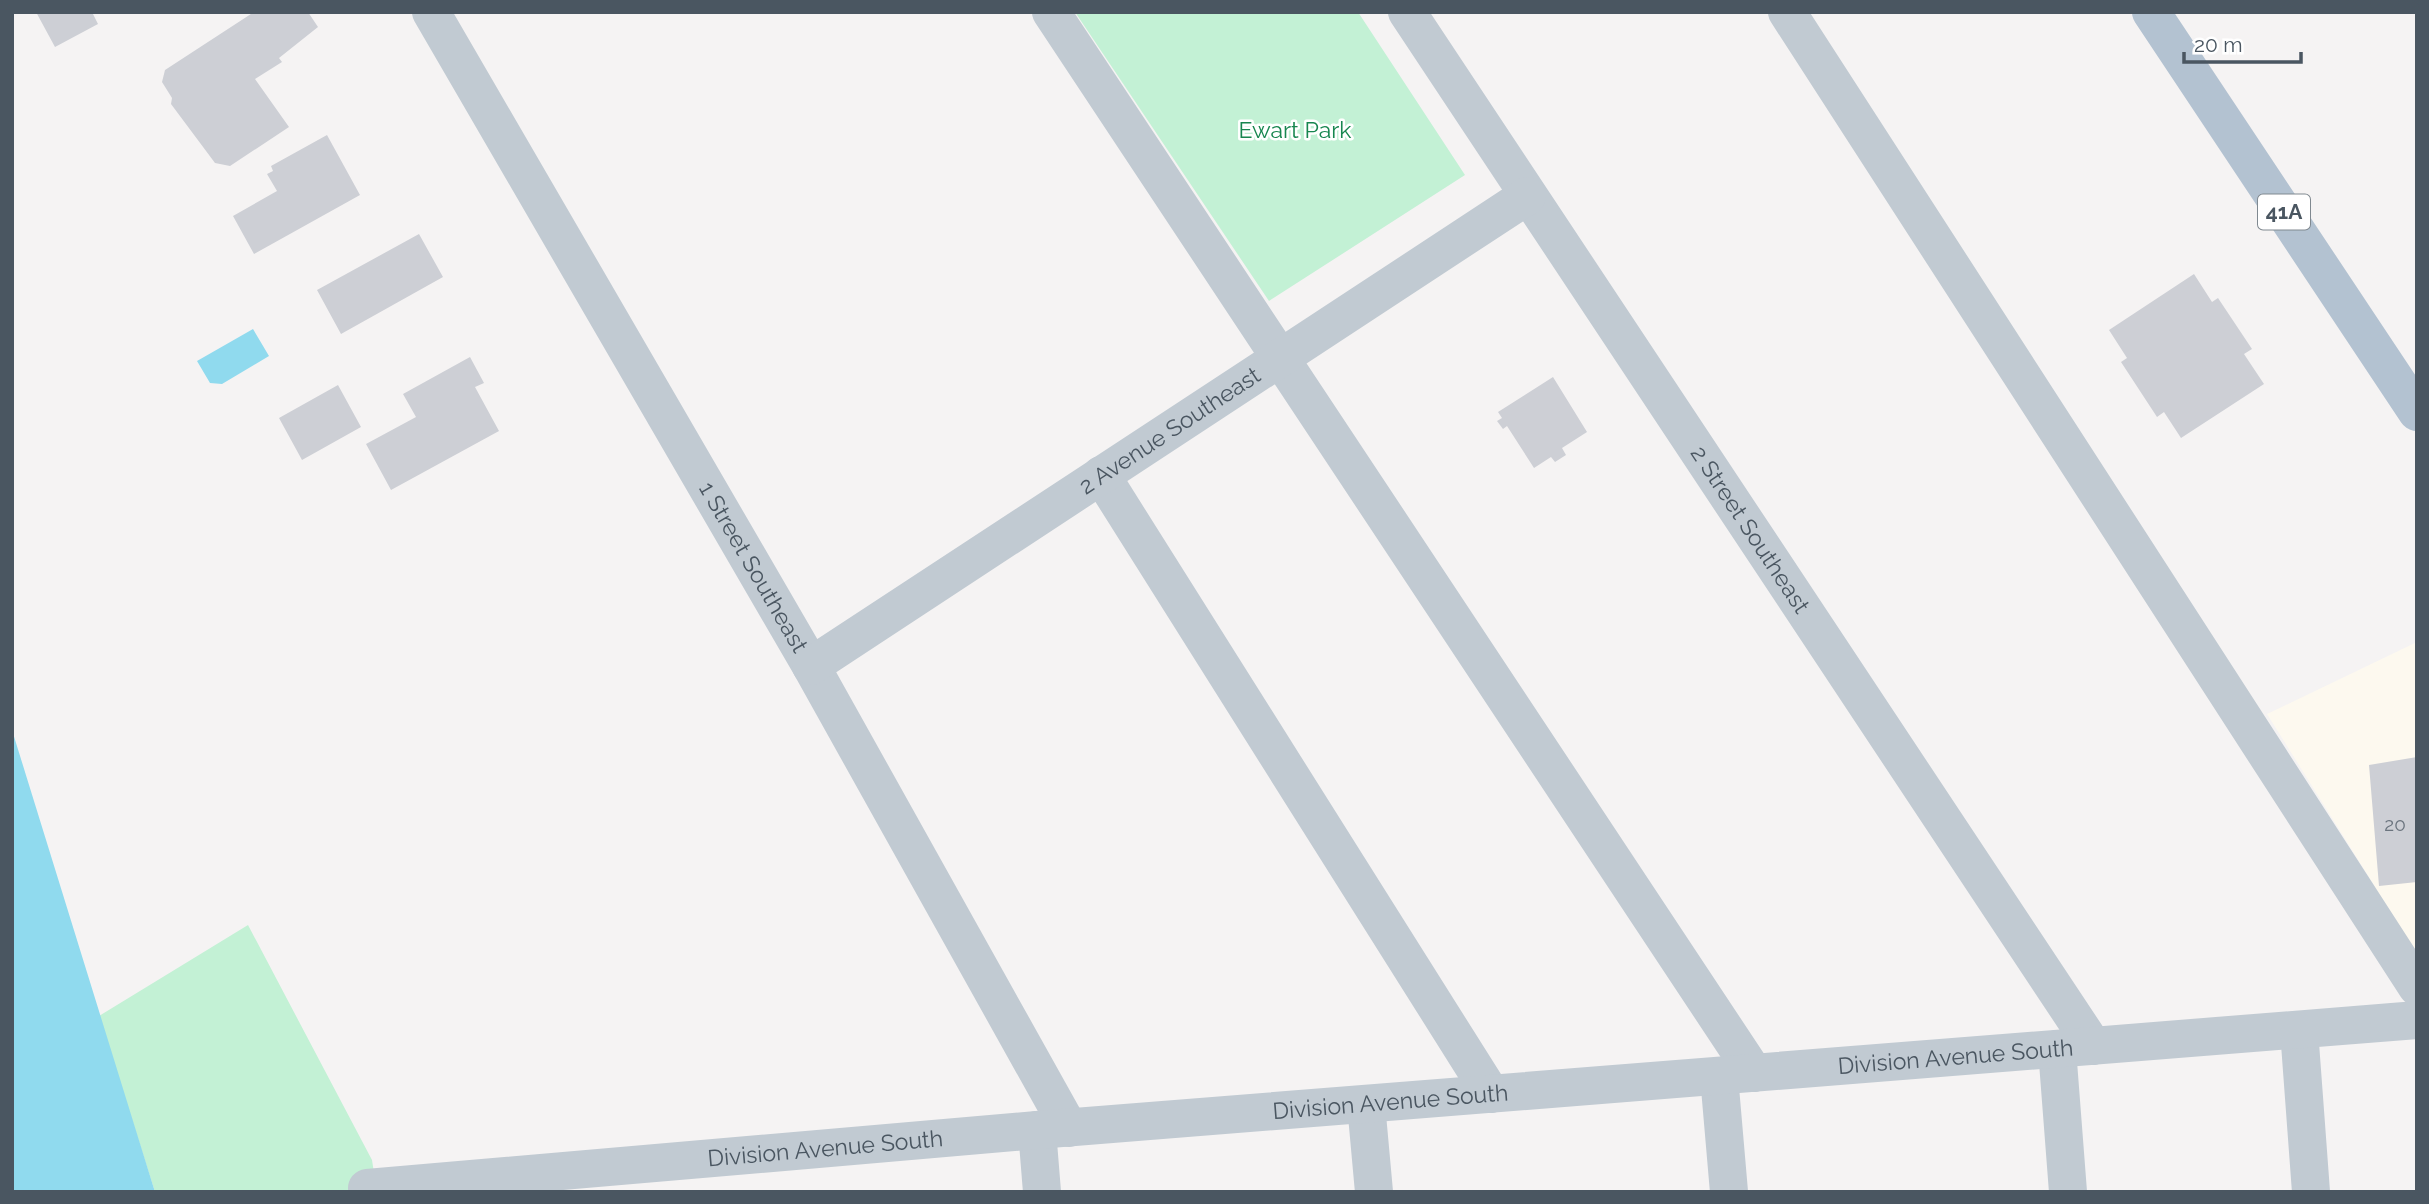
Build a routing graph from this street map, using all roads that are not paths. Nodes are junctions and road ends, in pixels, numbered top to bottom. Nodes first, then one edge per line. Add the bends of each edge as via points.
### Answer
1 (431, 12) edge
2 (1051, 12) edge
3 (1406, 12) edge
4 (2151, 12) edge
5 (1793, 14) edge
6 (1527, 195) junction
7 (1281, 357) junction
8 (2417, 412) edge
9 (1101, 475) junction
10 (811, 666) junction
11 (2417, 987) edge
12 (2417, 1020) edge
13 (2299, 1030) junction
14 (2075, 1047) junction
15 (1737, 1075) junction
16 (1491, 1094) junction
17 (1366, 1104) junction
18 (1053, 1129) junction
19 (367, 1188) dead end
20 (1042, 1192) edge
21 (1374, 1192) edge
22 (1729, 1192) edge
23 (2068, 1192) edge
24 (2311, 1192) edge

1 - 10 street, 1 Street Southeast
2 - 7 street
3 - 6 street, 2 Street Southeast
4 - 8 main road, 41A
5 - 11 street
6 - 7 street, 2 Avenue Southeast
6 - 14 street, 2 Street Southeast
7 - 9 street, 2 Avenue Southeast
7 - 15 street
9 - 10 street, 2 Avenue Southeast
9 - 16 street
10 - 18 street, 1 Street Southeast
12 - 13 street, Division Avenue South
13 - 14 street, Division Avenue South
13 - 24 street
14 - 15 street, Division Avenue South
14 - 23 street
15 - 16 street, Division Avenue South
15 - 22 street
16 - 17 street, Division Avenue South
17 - 18 street, Division Avenue South
17 - 21 street
18 - 19 street, Division Avenue South
18 - 20 street

